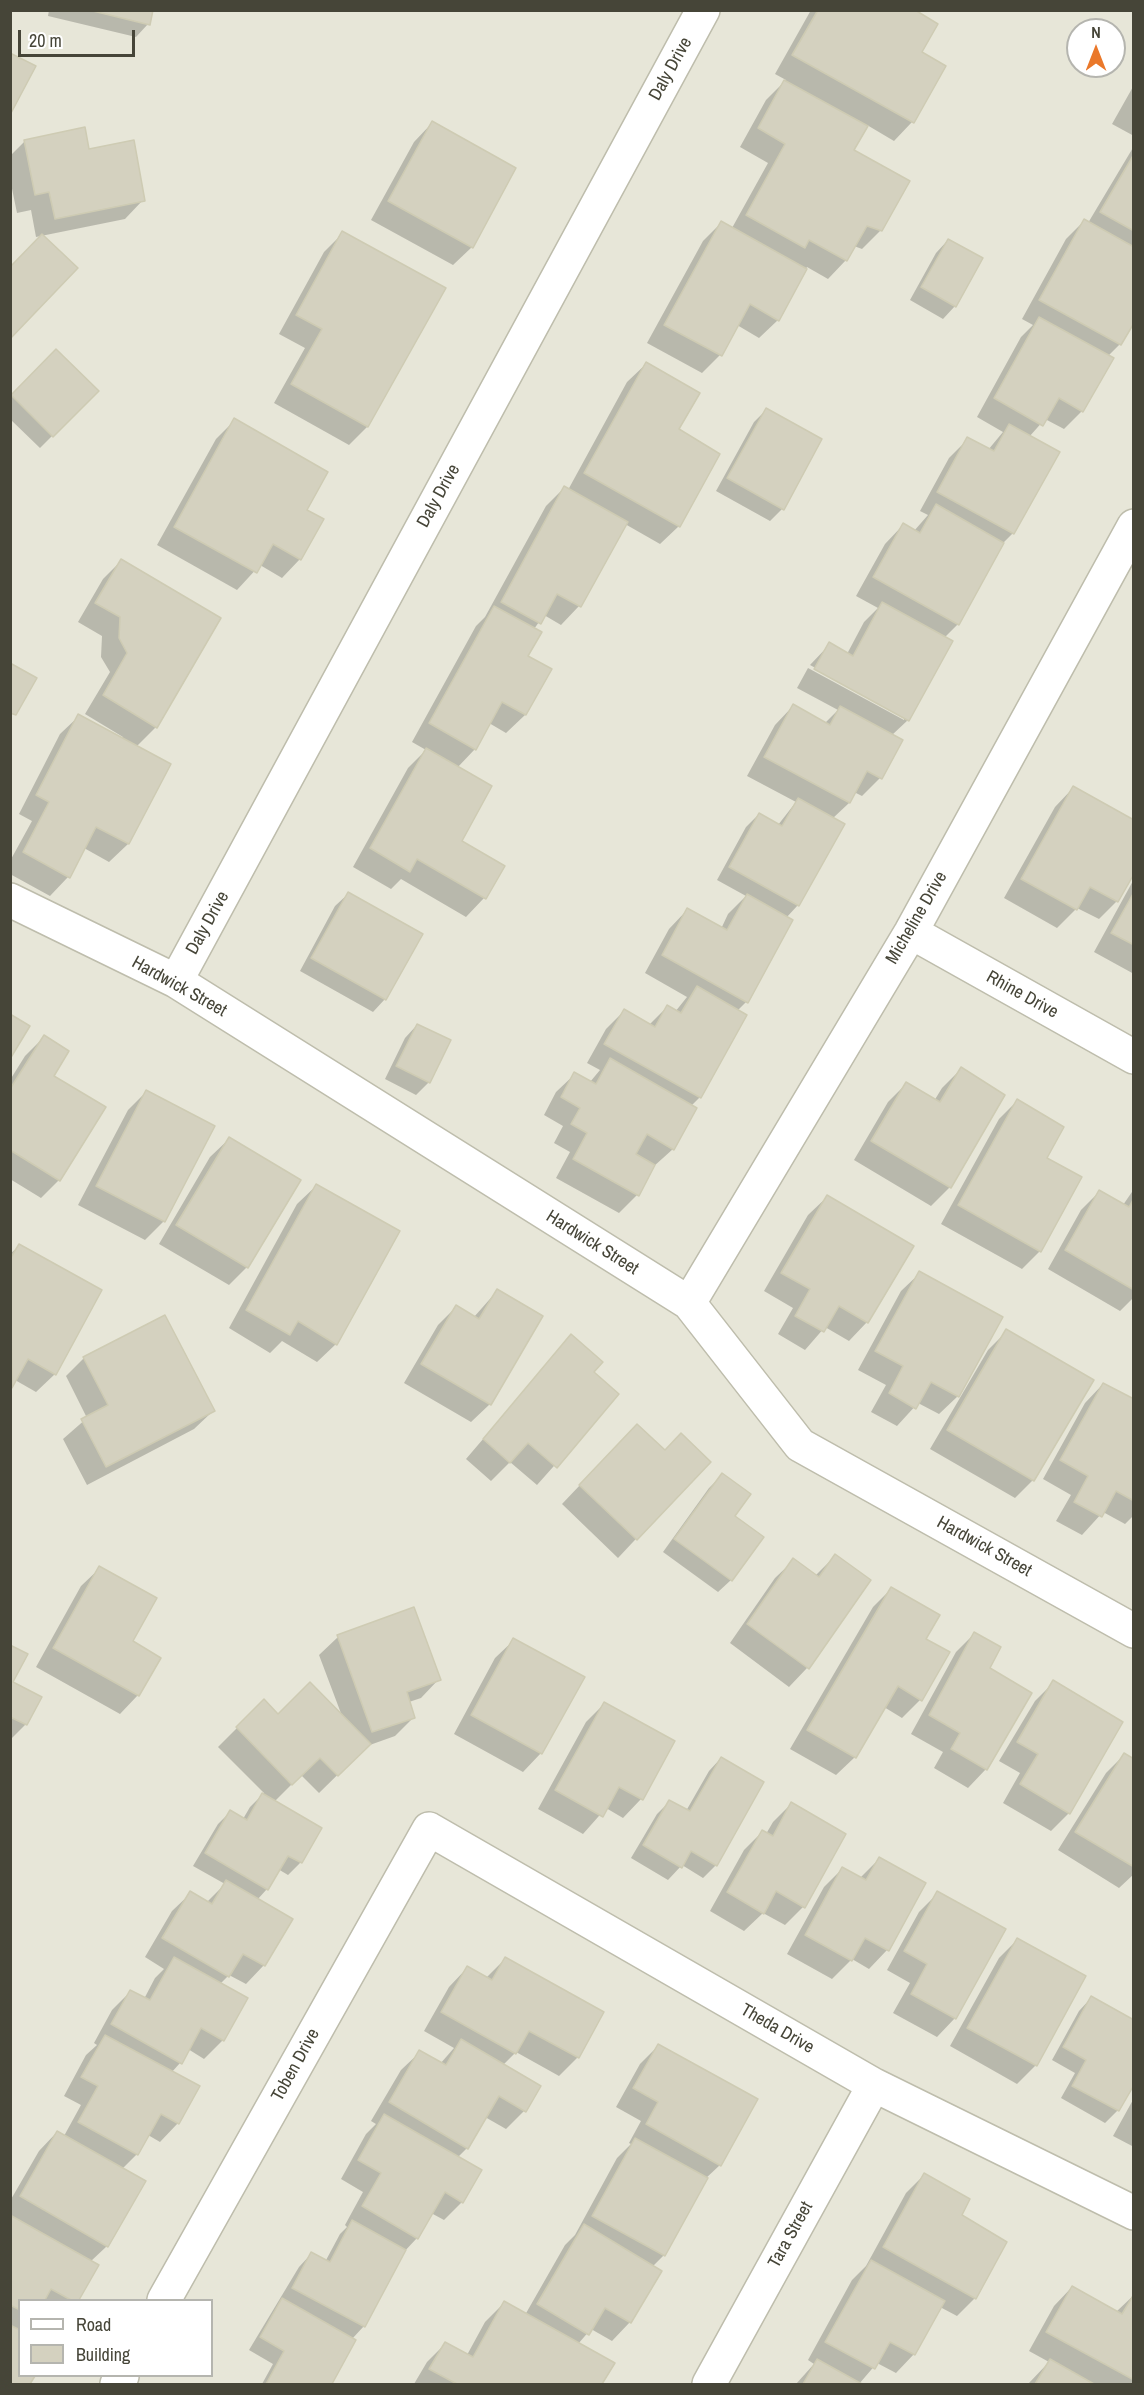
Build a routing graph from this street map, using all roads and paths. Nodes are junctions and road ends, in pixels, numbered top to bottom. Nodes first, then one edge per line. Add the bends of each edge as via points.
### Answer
1 (703, 10) edge
2 (1134, 526) edge
3 (10, 900) edge
4 (911, 932) junction
5 (176, 981) junction
6 (1134, 1057) edge
7 (688, 1303) junction
8 (1134, 1631) edge
9 (429, 1829) joint
10 (873, 2085) junction
11 (1134, 2213) edge
12 (165, 2299) edge
13 (709, 2385) edge

1 - 5 street, Daly Drive
2 - 4 street, Micheline Drive
3 - 5 street, Hardwick Street
4 - 6 street, Rhine Drive
4 - 7 street, Micheline Drive
5 - 7 street, Hardwick Street
7 - 8 street, Hardwick Street via 800,1444
9 - 10 street, Theda Drive
9 - 12 street, Toben Drive
10 - 11 street, Theda Drive
10 - 13 street, Tara Street

